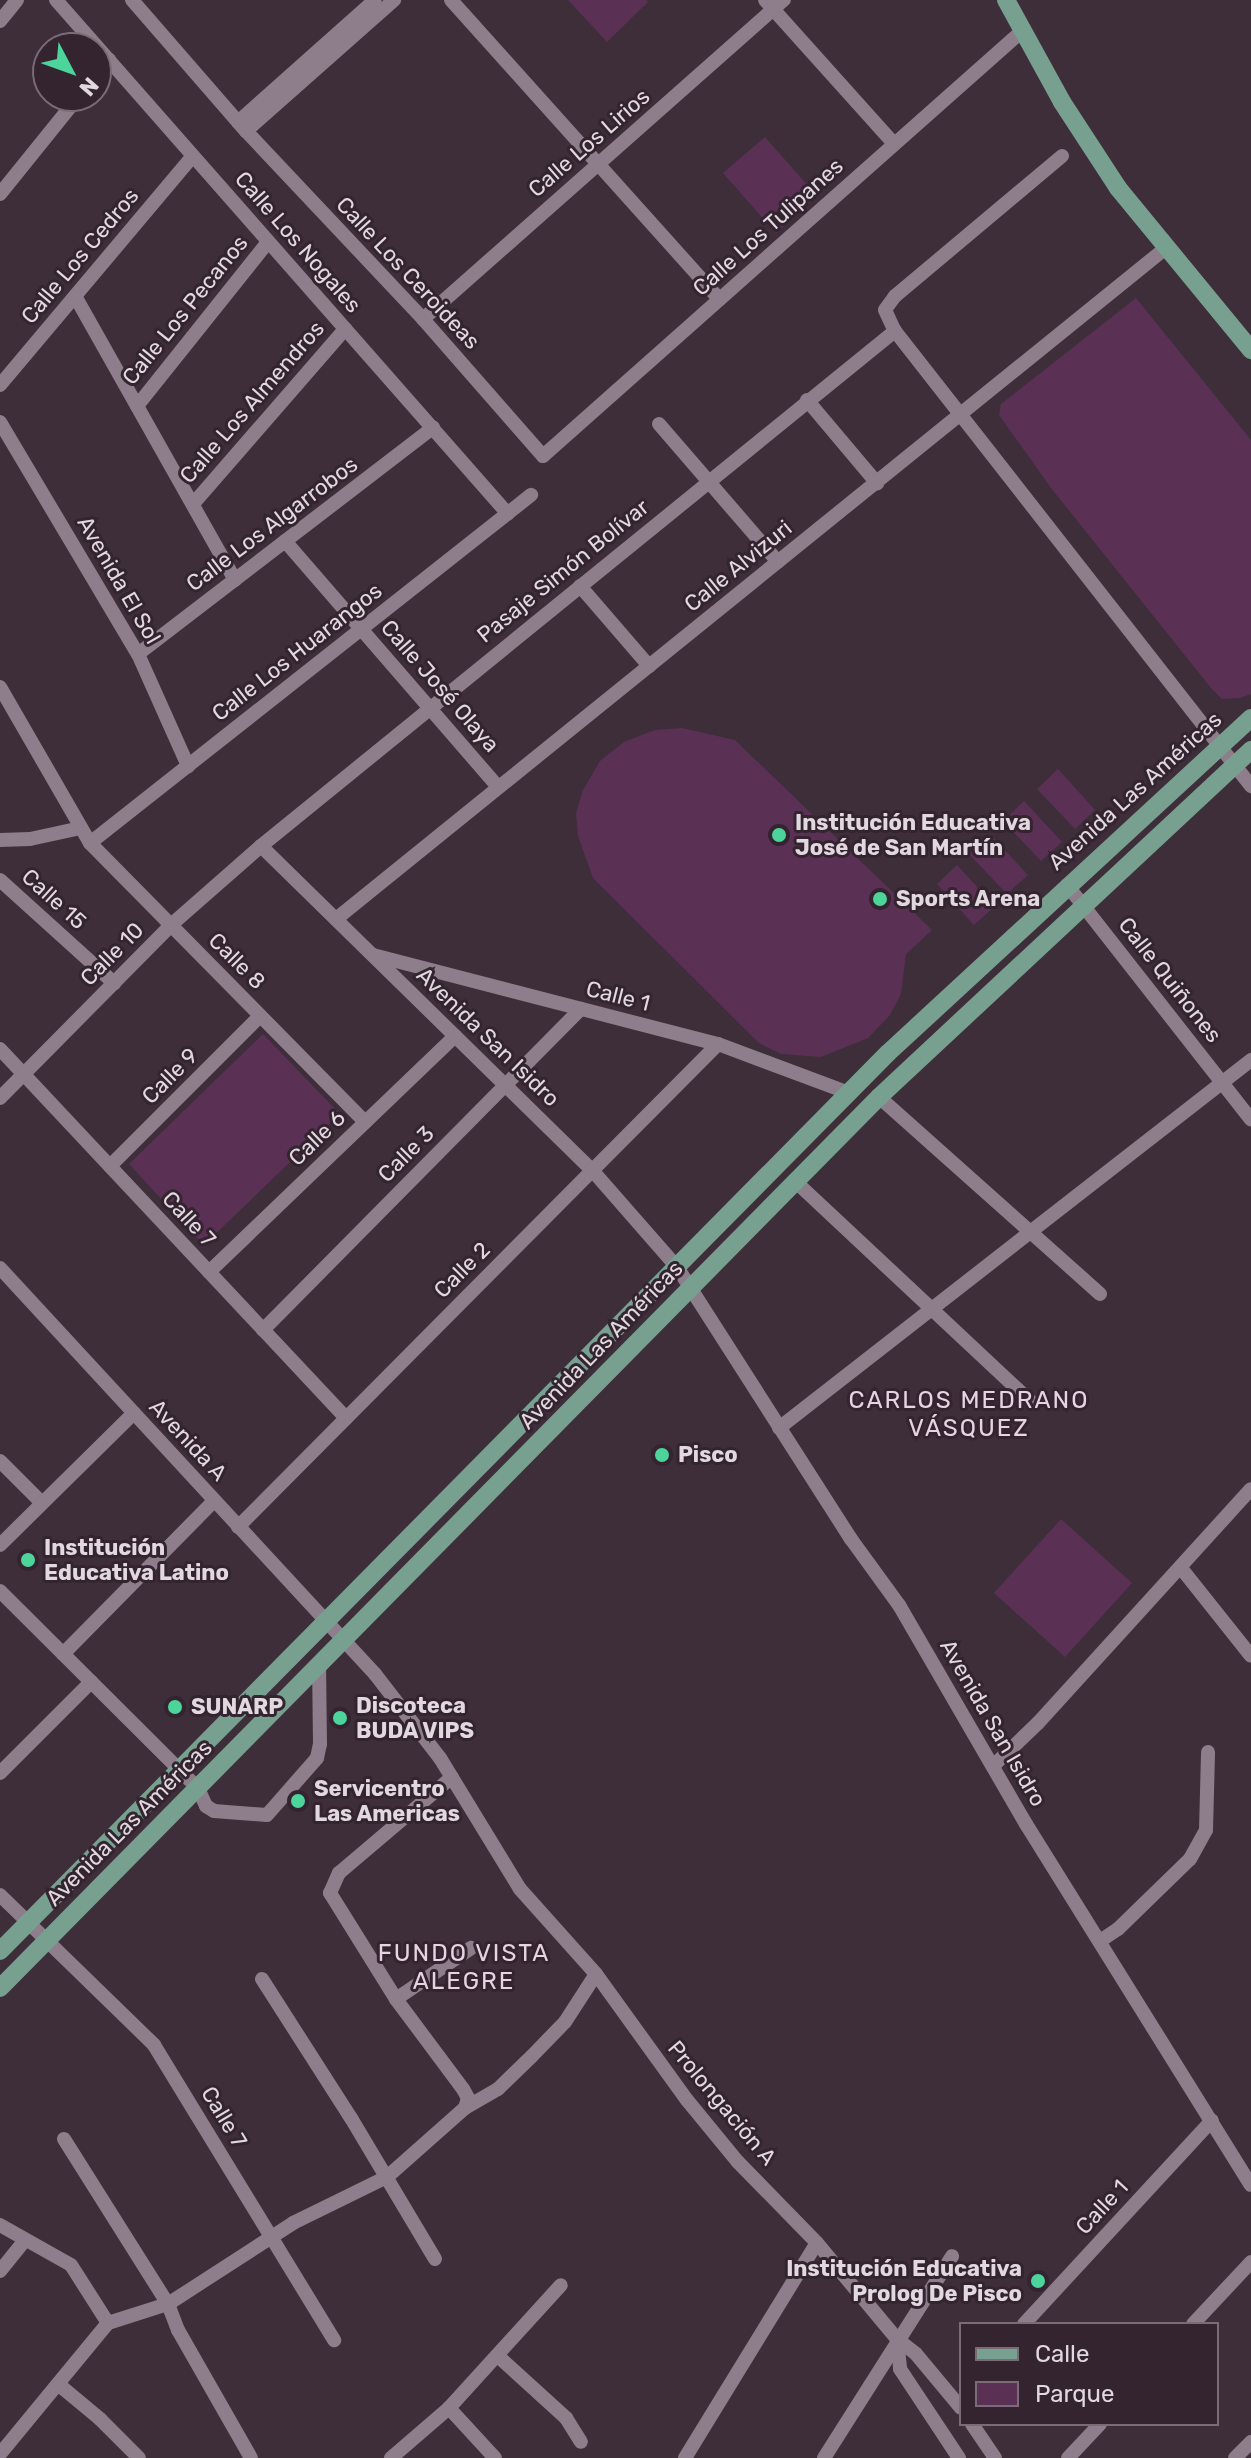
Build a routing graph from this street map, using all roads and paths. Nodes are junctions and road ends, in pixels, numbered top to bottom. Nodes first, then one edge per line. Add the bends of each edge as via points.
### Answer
1 (17, 0) edge
2 (56, 0) edge
3 (132, 0) edge
4 (375, 0) edge
5 (394, 0) edge
6 (451, 0) edge
7 (1006, 0) edge
8 (774, 3) edge
9 (0, 21) edge
10 (1022, 31) junction
11 (84, 32) edge
12 (112, 63) edge
13 (66, 112) edge
14 (242, 127) junction
15 (894, 144) junction
16 (193, 156) junction
17 (1062, 156) dead end
18 (598, 164) junction
19 (0, 194) edge
20 (268, 242) junction
21 (1167, 247) junction
22 (75, 296) junction
23 (719, 299) junction
24 (423, 319) junction
25 (345, 329) junction
26 (895, 331) junction
27 (1250, 349) edge
28 (0, 385) edge
29 (807, 400) junction
30 (137, 406) junction
31 (961, 415) junction
32 (0, 422) edge
33 (659, 424) dead end
34 (433, 428) junction
35 (543, 456) joint
36 (708, 481) junction
37 (877, 483) junction
38 (531, 495) dead end
39 (193, 504) junction
40 (508, 514) junction
41 (285, 541) junction
42 (778, 562) junction
43 (235, 580) junction
44 (580, 586) junction
45 (362, 629) junction
46 (138, 654) junction
47 (649, 666) junction
48 (0, 687) edge
49 (430, 708) junction
50 (1251, 718) edge
51 (1220, 747) junction
52 (1251, 750) edge
53 (1234, 765) junction
54 (188, 766) junction
55 (1251, 786) edge
56 (498, 787) junction
57 (81, 828) junction
58 (0, 840) edge
59 (90, 843) junction
60 (261, 846) junction
61 (0, 880) edge
62 (1067, 885) junction
63 (1083, 905) junction
64 (336, 919) junction
65 (171, 925) junction
66 (372, 955) junction
67 (114, 983) junction
68 (581, 1009) junction
69 (260, 1016) junction
70 (455, 1036) junction
71 (718, 1044) junction
72 (0, 1049) edge
73 (1251, 1060) edge
74 (24, 1074) junction
75 (1222, 1083) junction
76 (505, 1085) junction
77 (849, 1093) junction
78 (879, 1097) junction
79 (0, 1098) edge
80 (1251, 1120) edge
81 (365, 1122) junction
82 (110, 1166) junction
83 (592, 1170) junction
84 (796, 1182) junction
85 (1032, 1233) junction
86 (677, 1267) junction
87 (0, 1268) edge
88 (209, 1272) junction
89 (691, 1288) junction
90 (1100, 1294) dead end
91 (934, 1310) junction
92 (263, 1330) junction
93 (1032, 1403) dead end
94 (134, 1413) junction
95 (346, 1418) junction
96 (779, 1428) junction
97 (0, 1461) edge
98 (1251, 1489) edge
99 (214, 1501) junction
100 (42, 1503) junction
101 (238, 1527) junction
102 (0, 1545) edge
103 (1181, 1568) junction
104 (1, 1596) edge
105 (325, 1621) junction
106 (343, 1640) junction
107 (63, 1654) junction
108 (1251, 1656) edge
109 (319, 1665) junction
110 (91, 1682) junction
111 (1208, 1752) dead end
112 (993, 1766) junction
113 (180, 1770) junction
114 (0, 1773) edge
115 (452, 1777) junction
116 (198, 1788) junction
117 (130, 1820) junction
118 (149, 1837) junction
119 (61, 1890) junction
120 (0, 1895) edge
121 (79, 1908) junction
122 (28, 1923) junction
123 (46, 1941) junction
124 (1100, 1941) junction
125 (471, 1948) dead end
126 (0, 1951) edge
127 (596, 1974) junction
128 (262, 1979) dead end
129 (0, 1988) edge
130 (396, 1999) junction
131 (465, 2108) junction
132 (1212, 2120) junction
133 (64, 2139) dead end
134 (387, 2177) junction
135 (1251, 2185) edge
136 (0, 2225) edge
137 (272, 2237) junction
138 (25, 2240) junction
139 (817, 2243) junction
140 (952, 2256) dead end
141 (435, 2259) dead end
142 (1251, 2262) edge
143 (0, 2271) edge
144 (561, 2285) dead end
145 (168, 2304) junction
146 (1026, 2322) edge
147 (1195, 2322) edge
148 (108, 2323) junction
149 (897, 2339) junction
150 (334, 2340) dead end
151 (499, 2357) junction
152 (58, 2384) junction
153 (959, 2400) edge
154 (449, 2408) junction
155 (973, 2426) edge
156 (1098, 2426) edge
157 (581, 2442) dead end
158 (1251, 2442) edge
159 (0, 2454) edge
160 (139, 2458) edge
161 (251, 2458) edge
162 (391, 2458) edge
163 (495, 2458) edge
164 (685, 2458) edge
165 (824, 2458) edge
166 (959, 2458) edge
167 (995, 2458) edge
168 (1068, 2458) edge
169 (1235, 2458) edge

1 - 9 street
2 - 11 street, Calle Los Nogales
3 - 14 street, Calle Los Ceroideas
4 - 14 street
5 - 14 street
6 - 18 street
7 - 10 main road
8 - 15 street
8 - 18 street, Calle Los Lirios
10 - 15 street, Calle Los Tulipanes
10 - 21 main road via 1088,142
12 - 16 street, Calle Los Nogales
13 - 19 street
14 - 24 street, Calle Los Ceroideas
15 - 23 street, Calle Los Tulipanes
16 - 20 street, Calle Los Nogales
16 - 22 street, Calle Los Cedros
17 - 26 street via 895,296 885,310
18 - 23 street
18 - 24 street, Calle Los Lirios
20 - 25 street, Calle Los Nogales
20 - 30 street, Calle Los Pecanos
21 - 27 main road
21 - 31 street, Calle Alvizuri
22 - 28 street, Calle Los Cedros
22 - 30 street
23 - 35 street, Calle Los Tulipanes
24 - 35 street, Calle Los Ceroideas
25 - 34 street, Calle Los Nogales
25 - 39 street, Calle Los Almendros
26 - 29 street, Pasaje Simón Bolívar
26 - 31 street
29 - 36 street, Pasaje Simón Bolívar
29 - 37 street
30 - 39 street
31 - 37 street, Calle Alvizuri
31 - 51 street
32 - 46 street, Avenida El Sol
33 - 36 street
34 - 40 street, Calle Los Nogales
34 - 41 street, Calle Los Algarrobos
36 - 42 street
36 - 44 street, Pasaje Simón Bolívar
37 - 42 street, Calle Alvizuri
38 - 40 street, Calle Los Huarangos
39 - 43 street
40 - 45 street, Calle Los Huarangos
41 - 43 street, Calle Los Algarrobos
41 - 45 street, Calle José Olaya
42 - 47 street, Calle Alvizuri
43 - 46 street, Calle Los Algarrobos
44 - 47 street
44 - 49 street, Pasaje Simón Bolívar
45 - 49 street, Calle José Olaya
45 - 54 street, Calle Los Huarangos
46 - 54 street, Avenida El Sol
47 - 56 street, Calle Alvizuri
48 - 57 street, Calle 8
49 - 56 street, Calle José Olaya
49 - 60 street, Pasaje Simón Bolívar
50 - 51 main road, Avenida Las Américas
51 - 53 street
51 - 62 main road, Avenida Las Américas
52 - 53 main road, Avenida Las Américas
53 - 55 street
53 - 63 main road, Avenida Las Américas
54 - 59 street, Calle Los Huarangos
56 - 64 street, Calle Alvizuri
57 - 58 street
57 - 59 street, Calle 8
59 - 65 street, Calle 8
60 - 64 street, Avenida San Isidro
60 - 65 street, Calle 10
61 - 67 street, Calle 15
62 - 63 street, Calle Quiñones
62 - 77 main road, Avenida Las Américas
63 - 75 street, Calle Quiñones
63 - 78 main road, Avenida Las Américas
64 - 66 street, Avenida San Isidro
65 - 67 street, Calle 10
65 - 69 street, Calle 8
66 - 68 street, Calle 1
66 - 70 street, Avenida San Isidro
67 - 74 street, Calle 10
68 - 71 street, Calle 1
68 - 76 street, Calle 3
69 - 81 street, Calle 8
69 - 82 street, Calle 9
70 - 76 street, Avenida San Isidro
70 - 81 street, Calle 6
71 - 77 street, Calle 1
71 - 83 street, Calle 2
72 - 74 street, Calle 7
73 - 75 street
74 - 79 street, Calle 10
74 - 82 street, Calle 7
75 - 80 street, Calle Quiñones
75 - 85 street
76 - 83 street, Avenida San Isidro
76 - 92 street, Calle 3
77 - 86 main road, Avenida Las Américas
78 - 84 main road, Avenida Las Américas
78 - 85 street
81 - 88 street, Calle 6
82 - 88 street, Calle 7
83 - 86 street, Avenida San Isidro
83 - 95 street, Calle 2
84 - 89 main road, Avenida Las Américas
84 - 91 street
85 - 90 street
85 - 91 street
86 - 89 street, Avenida San Isidro
86 - 105 main road, Avenida Las Américas
87 - 94 street, Avenida A
88 - 92 street, Calle 7
89 - 96 street, Avenida San Isidro
89 - 106 main road, Avenida Las Américas
91 - 93 street
91 - 96 street
92 - 95 street, Calle 7
94 - 99 street, Avenida A
94 - 100 street
95 - 101 street, Calle 2
96 - 112 street, Avenida San Isidro via 899,1605
97 - 100 street
98 - 103 street
99 - 101 street, Avenida A
99 - 107 street
100 - 102 street
101 - 105 street, Avenida A
103 - 108 street
103 - 112 street
104 - 107 street
105 - 106 street, Avenida A
105 - 113 main road, Avenida Las Américas
106 - 109 main road, Avenida Las Américas
106 - 115 street, Avenida A
107 - 110 street
109 - 116 main road, Avenida Las Américas
109 - 116 street via 319,1751 271,1812 210,1810
110 - 113 street
110 - 114 street
111 - 124 street via 1206,1830 1190,1859
112 - 124 street, Avenida San Isidro
113 - 116 street
113 - 117 main road, Avenida Las Américas
115 - 127 street, Prolongación A via 520,1889
115 - 130 street via 333,1881 335,1905
116 - 118 main road, Avenida Las Américas
117 - 118 main road
117 - 119 main road, Avenida Las Américas
118 - 121 main road, Avenida Las Américas
119 - 121 main road
119 - 122 main road, Avenida Las Américas
120 - 122 street, Calle 7
121 - 123 main road, Avenida Las Américas
122 - 123 street, Calle 7
122 - 126 main road, Avenida Las Américas
123 - 129 main road, Avenida Las Américas
123 - 137 street, Calle 7 via 154,2045
124 - 132 street, Avenida San Isidro
125 - 130 street
127 - 131 street via 565,2022 532,2056 498,2089
127 - 139 street, Prolongación A via 687,2100
128 - 134 street
130 - 131 street via 463,2089 468,2098
131 - 134 street
132 - 135 street, Avenida San Isidro
132 - 146 street, Calle 1
133 - 145 street
134 - 137 street
134 - 141 street
136 - 138 street
137 - 145 street
137 - 150 street, Calle 7
138 - 143 street
138 - 148 street via 71,2265
139 - 149 street, Prolongación A
139 - 164 street
140 - 149 street
142 - 147 street
144 - 151 street
145 - 148 street
145 - 161 street
148 - 152 street
149 - 153 street, Prolongación A
149 - 165 street
149 - 166 street, Prolongación A via 900,2369
151 - 154 street
151 - 157 street via 566,2418
152 - 159 street
152 - 160 street
154 - 162 street
154 - 163 street
155 - 167 street
156 - 168 street
158 - 169 street

